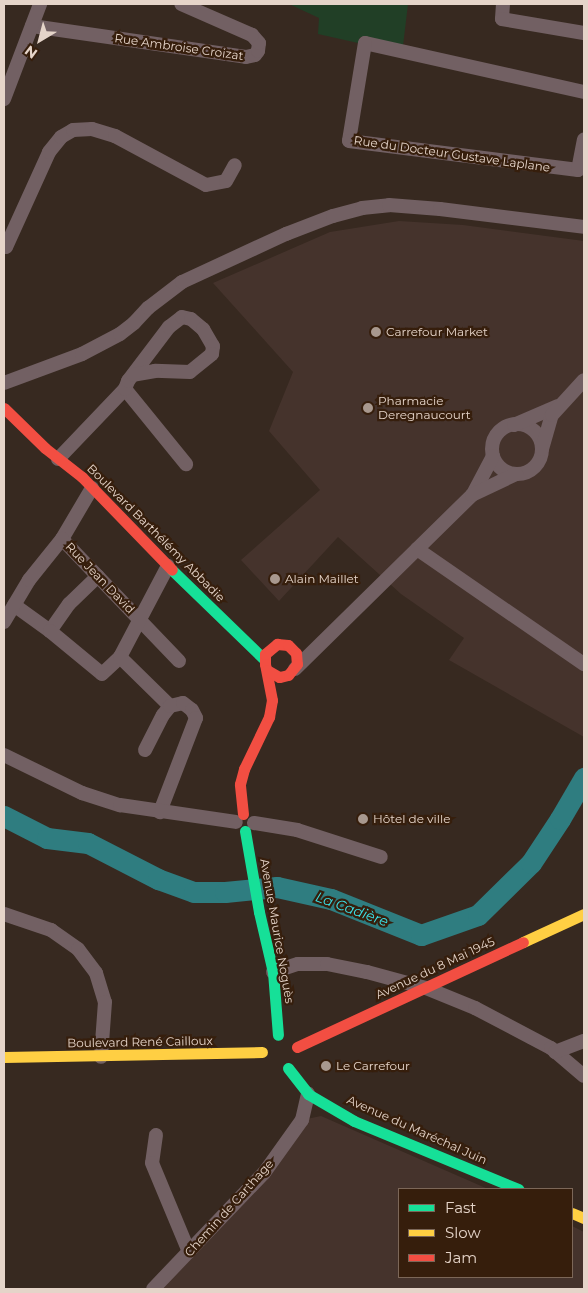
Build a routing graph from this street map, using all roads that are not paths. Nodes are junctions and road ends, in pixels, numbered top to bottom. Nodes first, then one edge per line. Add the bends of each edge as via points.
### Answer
1 (40, 4) edge
2 (180, 4) edge
3 (503, 4) edge
4 (32, 26) junction
5 (584, 33) edge
6 (584, 92) edge
7 (4, 99) edge
8 (584, 140) edge
9 (235, 165) dead end
10 (584, 227) edge
11 (4, 246) edge
12 (134, 375) junction
13 (584, 380) edge
14 (4, 383) edge
15 (125, 389) junction
16 (559, 406) junction
17 (4, 408) edge
18 (514, 425) junction
19 (542, 450) junction
20 (493, 456) junction
21 (58, 459) junction
22 (186, 464) dead end
23 (516, 474) junction
24 (92, 488) junction
25 (472, 495) junction
26 (62, 539) junction
27 (418, 549) junction
28 (168, 566) junction
29 (98, 576) junction
30 (14, 605) junction
31 (140, 620) junction
32 (4, 622) edge
33 (50, 631) junction
34 (243, 640) junction
35 (271, 647) junction
36 (293, 648) junction
37 (311, 651) junction
38 (120, 657) junction
39 (179, 661) dead end
40 (266, 664) junction
41 (584, 664) edge
42 (290, 673) junction
43 (272, 694) junction
44 (170, 706) junction
45 (145, 750) dead end
46 (4, 755) edge
47 (160, 812) junction
48 (244, 823) junction
49 (381, 857) dead end
50 (4, 914) edge
51 (584, 914) edge
52 (273, 972) junction
53 (426, 988) junction
54 (278, 1035) junction
55 (584, 1041) edge
56 (296, 1047) junction
57 (262, 1052) junction
58 (555, 1052) junction
59 (4, 1055) edge
60 (101, 1057) junction
61 (288, 1068) junction
62 (584, 1076) edge
63 (308, 1094) junction
64 (156, 1135) dead end
65 (516, 1188) edge
66 (189, 1252) junction
67 (154, 1289) edge

1 - 4 street
2 - 4 street, Rue Ambroise Croizat via 252,36 259,42 258,51 246,58
3 - 5 street via 502,20
4 - 7 street
6 - 8 street, Rue du Docteur Gustave Laplane via 365,43 348,141 578,170
9 - 11 street via 226,181 206,185 116,136 92,129 72,130 61,137 50,152
10 - 14 street via 440,209 389,205 362,208 286,234 182,282 120,334 82,354
12 - 12 street via 169,327 182,317 191,319 203,329 213,346 212,354 190,372 155,371
12 - 15 street
13 - 16 street
15 - 21 street
15 - 22 street
16 - 18 street
16 - 19 street via 548,424
17 - 21 main road, Boulevard Barthélémy Abbadie
18 - 19 street via 533,431
18 - 20 street via 497,435
19 - 23 street via 537,465 523,474
20 - 23 street via 502,469
20 - 25 street
21 - 24 main road, Boulevard Barthélémy Abbadie
23 - 25 street
24 - 26 street, Rue Jean David
24 - 28 main road, Boulevard Barthélémy Abbadie
25 - 27 street
26 - 29 street, Rue Jean David
26 - 30 street via 29,580
27 - 37 street
27 - 41 street
28 - 31 street
28 - 34 main road, Boulevard Barthélémy Abbadie
29 - 31 street, Rue Jean David
29 - 33 street via 69,604
30 - 32 street
30 - 33 street
31 - 38 street
31 - 39 street, Rue Jean David
33 - 38 street via 102,674
34 - 35 main road
34 - 40 main road, Boulevard Barthélémy Abbadie
35 - 36 main road via 283,643
35 - 40 main road
36 - 37 street
36 - 42 main road via 298,658
37 - 42 street
38 - 44 street
40 - 42 main road via 274,676
40 - 43 main road, Avenue Maurice Noguès
42 - 43 main road, Avenue Maurice Noguès
43 - 48 main road, Avenue Maurice Noguès via 268,718 240,784
44 - 45 street
44 - 47 street via 183,703 196,718
46 - 47 street via 82,793 120,805
47 - 48 street
48 - 49 street via 297,830
48 - 52 main road, Avenue Maurice Noguès
50 - 60 street via 51,930 78,949 96,973 105,1002
51 - 53 main road, Avenue du 8 Mai 1945
52 - 53 street via 298,964 327,964
52 - 54 main road, Avenue Maurice Noguès
53 - 56 main road, Avenue du 8 Mai 1945
53 - 58 street via 475,1008
54 - 56 main road via 289,1037
54 - 57 main road via 268,1039
55 - 58 street
56 - 61 main road via 296,1060
57 - 60 main road, Boulevard René Cailloux
57 - 61 main road via 271,1067
58 - 62 street
59 - 60 main road, Boulevard René Cailloux
61 - 63 main road, Avenue du Maréchal Juin
63 - 65 main road, Avenue du Maréchal Juin via 354,1120
63 - 66 street, Chemin de Carthage via 302,1120 264,1173
64 - 66 street via 152,1163
66 - 67 street, Chemin de Carthage

